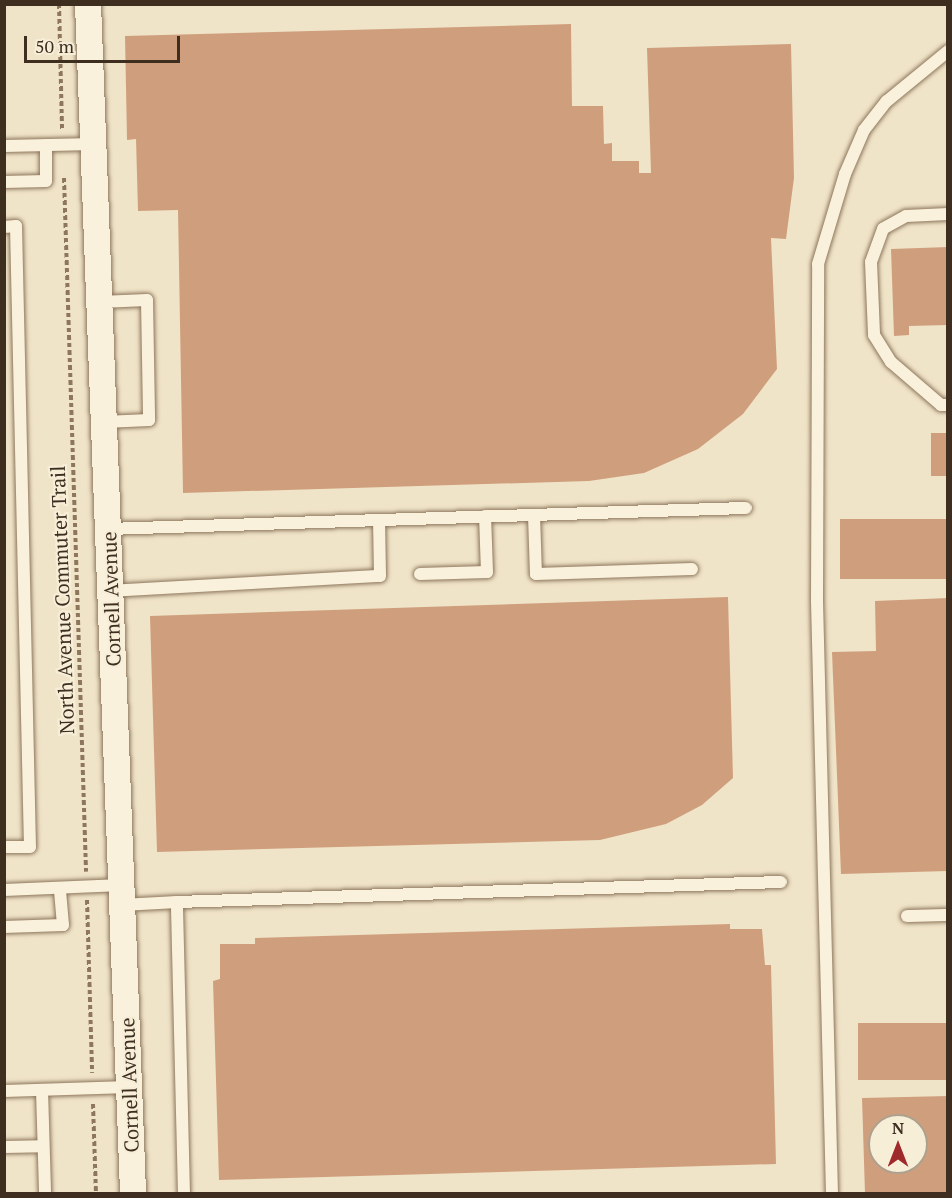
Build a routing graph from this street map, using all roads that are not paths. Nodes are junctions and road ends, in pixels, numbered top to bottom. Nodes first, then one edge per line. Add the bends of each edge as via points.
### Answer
1 (88, 4) edge
2 (948, 51) edge
3 (94, 144) junction
4 (46, 145) junction
5 (4, 146) edge
6 (4, 182) edge
7 (948, 214) edge
8 (4, 226) edge
9 (100, 302) junction
10 (948, 405) edge
11 (104, 422) junction
12 (746, 508) dead end
13 (534, 515) junction
14 (485, 516) junction
15 (379, 520) junction
16 (108, 529) junction
17 (692, 569) dead end
18 (420, 574) dead end
19 (111, 591) junction
20 (4, 847) edge
21 (781, 882) dead end
22 (60, 888) junction
23 (4, 890) edge
24 (122, 895) junction
25 (177, 902) junction
26 (948, 915) edge
27 (907, 916) dead end
28 (4, 927) edge
29 (129, 1087) junction
30 (42, 1090) junction
31 (4, 1091) edge
32 (43, 1146) junction
33 (4, 1147) edge
34 (45, 1194) edge
35 (134, 1194) edge
36 (184, 1194) edge
37 (832, 1194) edge

1 - 3 street, Cornell Avenue
2 - 37 lane via 887,101 864,130 841,184 818,264 817,600
3 - 4 lane
3 - 9 street, Cornell Avenue
4 - 5 lane
4 - 6 lane via 46,181
7 - 10 lane via 906,216 883,229 871,262 874,335 891,362 941,405
8 - 20 lane via 16,226 30,847
9 - 11 street, Cornell Avenue
9 - 11 lane via 147,300 149,420
11 - 16 street, Cornell Avenue
12 - 13 lane
13 - 14 lane
13 - 17 lane via 536,574
14 - 15 lane
14 - 18 lane via 487,572
15 - 16 lane
15 - 19 lane via 380,576
16 - 19 street, Cornell Avenue
19 - 24 street, Cornell Avenue
21 - 25 lane
22 - 23 lane
22 - 24 lane via 86,886
22 - 28 lane via 63,925
24 - 25 lane
24 - 29 street, Cornell Avenue
25 - 36 lane
26 - 27 lane
29 - 30 lane
29 - 35 street, Cornell Avenue
30 - 31 lane
30 - 32 lane
32 - 33 lane
32 - 34 lane

